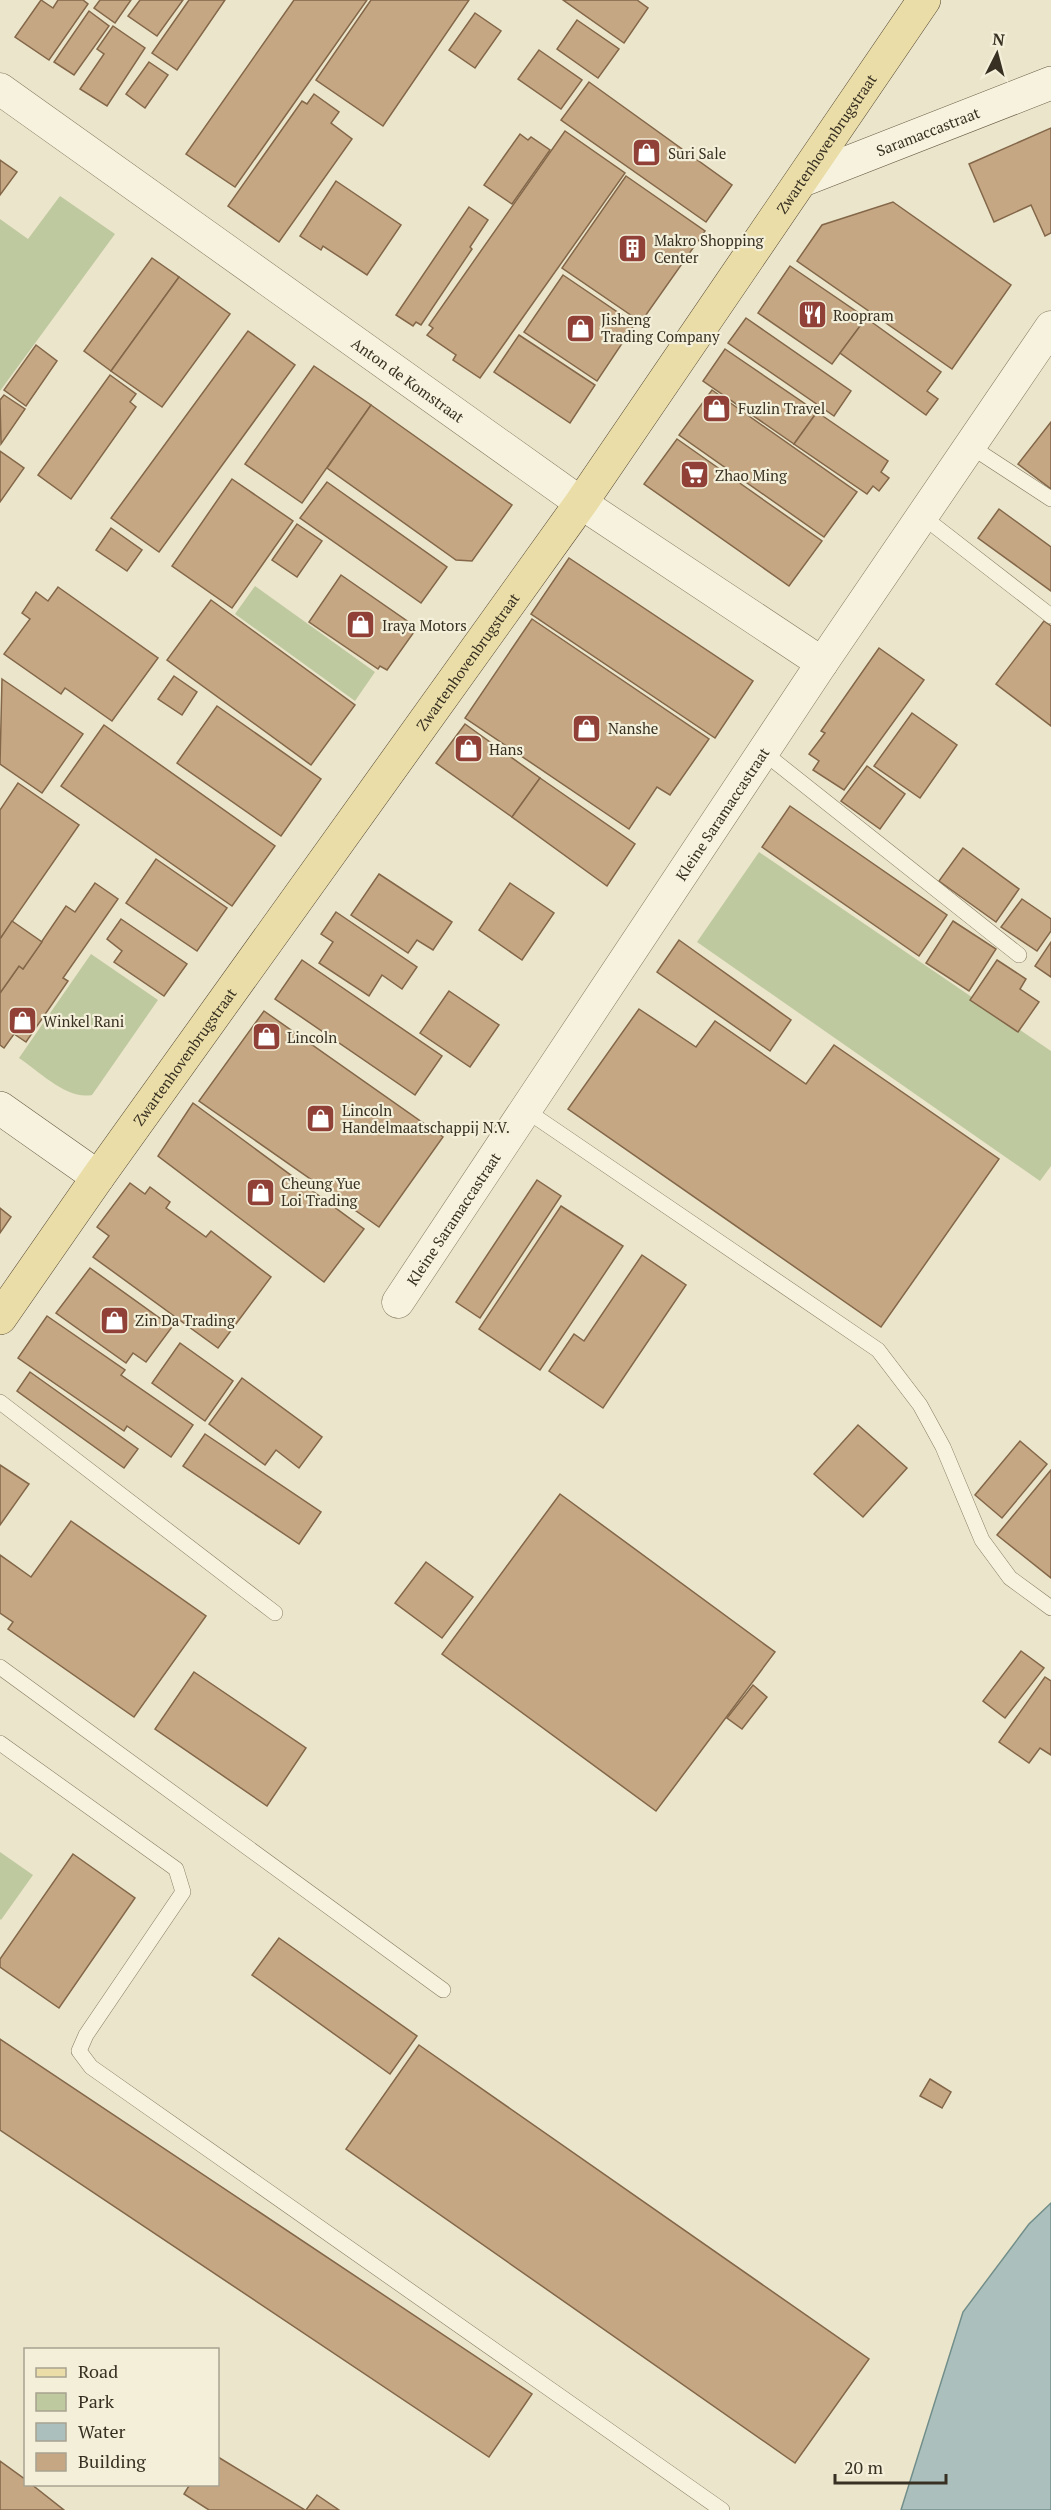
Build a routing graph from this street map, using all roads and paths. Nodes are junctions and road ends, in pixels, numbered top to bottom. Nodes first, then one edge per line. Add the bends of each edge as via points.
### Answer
1 (924, 0) edge
2 (1051, 83) edge
3 (0, 89) edge
4 (803, 180) junction
5 (1051, 327) edge
6 (970, 446) junction
7 (1051, 499) edge
8 (581, 503) junction
9 (922, 516) junction
10 (1051, 616) edge
11 (822, 663) junction
12 (763, 752) junction
13 (1019, 955) dead end
14 (0, 1108) edge
15 (524, 1109) junction
16 (98, 1178) junction
17 (398, 1302) dead end
18 (0, 1318) edge
19 (0, 1402) edge
20 (1051, 1608) edge
21 (275, 1613) dead end
22 (0, 1667) edge
23 (0, 1743) edge
24 (443, 1990) dead end
25 (722, 2510) edge

1 - 4 main road, Zwartenhovenbrugstraat
2 - 4 main road, Saramaccastraat
3 - 8 street, Anton de Komstraat
4 - 8 main road, Zwartenhovenbrugstraat
5 - 6 street, Kleine Saramaccastraat
6 - 7 lane
6 - 9 street, Kleine Saramaccastraat
8 - 11 street, Anton de Komstraat
8 - 16 main road, Zwartenhovenbrugstraat
9 - 10 lane
9 - 11 street, Kleine Saramaccastraat
11 - 12 street, Kleine Saramaccastraat
12 - 13 lane
12 - 15 street, Kleine Saramaccastraat
14 - 16 main road
15 - 17 street, Kleine Saramaccastraat
15 - 20 lane via 878,1350 920,1405 943,1447 982,1540 1010,1578
16 - 18 main road, Zwartenhovenbrugstraat
19 - 21 lane
22 - 24 lane
23 - 25 lane via 176,1869 183,1892 86,2035 79,2050 91,2067

